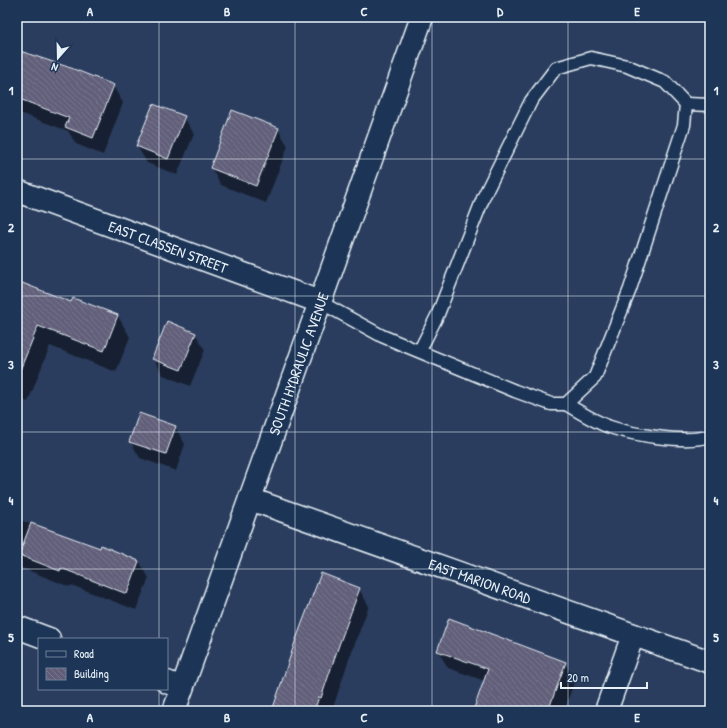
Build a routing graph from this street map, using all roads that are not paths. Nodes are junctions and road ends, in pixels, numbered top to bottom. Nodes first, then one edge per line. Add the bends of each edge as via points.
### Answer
1 (422, 17) edge
2 (686, 104) junction
3 (710, 105) edge
4 (17, 191) edge
5 (320, 302) junction
6 (420, 350) junction
7 (566, 404) junction
8 (710, 436) edge
9 (250, 499) junction
10 (17, 627) edge
11 (633, 635) junction
12 (46, 638) edge
13 (710, 662) edge
14 (175, 685) edge
15 (174, 711) edge
16 (606, 711) edge

1 - 5 street, SOUTH HYDRAULIC AVENUE
2 - 3 lane
2 - 6 lane via 665,82 627,66 590,58 556,68 531,101 484,196 438,314
2 - 7 lane via 684,125 630,289 604,355 595,376
4 - 5 street, EAST CLASSEN STREET
5 - 6 lane via 382,336
5 - 9 street, SOUTH HYDRAULIC AVENUE
6 - 7 lane via 515,391 551,404
7 - 8 lane via 609,427 643,435 676,439
9 - 11 street, EAST MARION ROAD
9 - 14 street, SOUTH HYDRAULIC AVENUE
10 - 12 street
11 - 13 street, EAST MARION ROAD
11 - 16 street
14 - 15 street, SOUTH HYDRAULIC AVENUE

